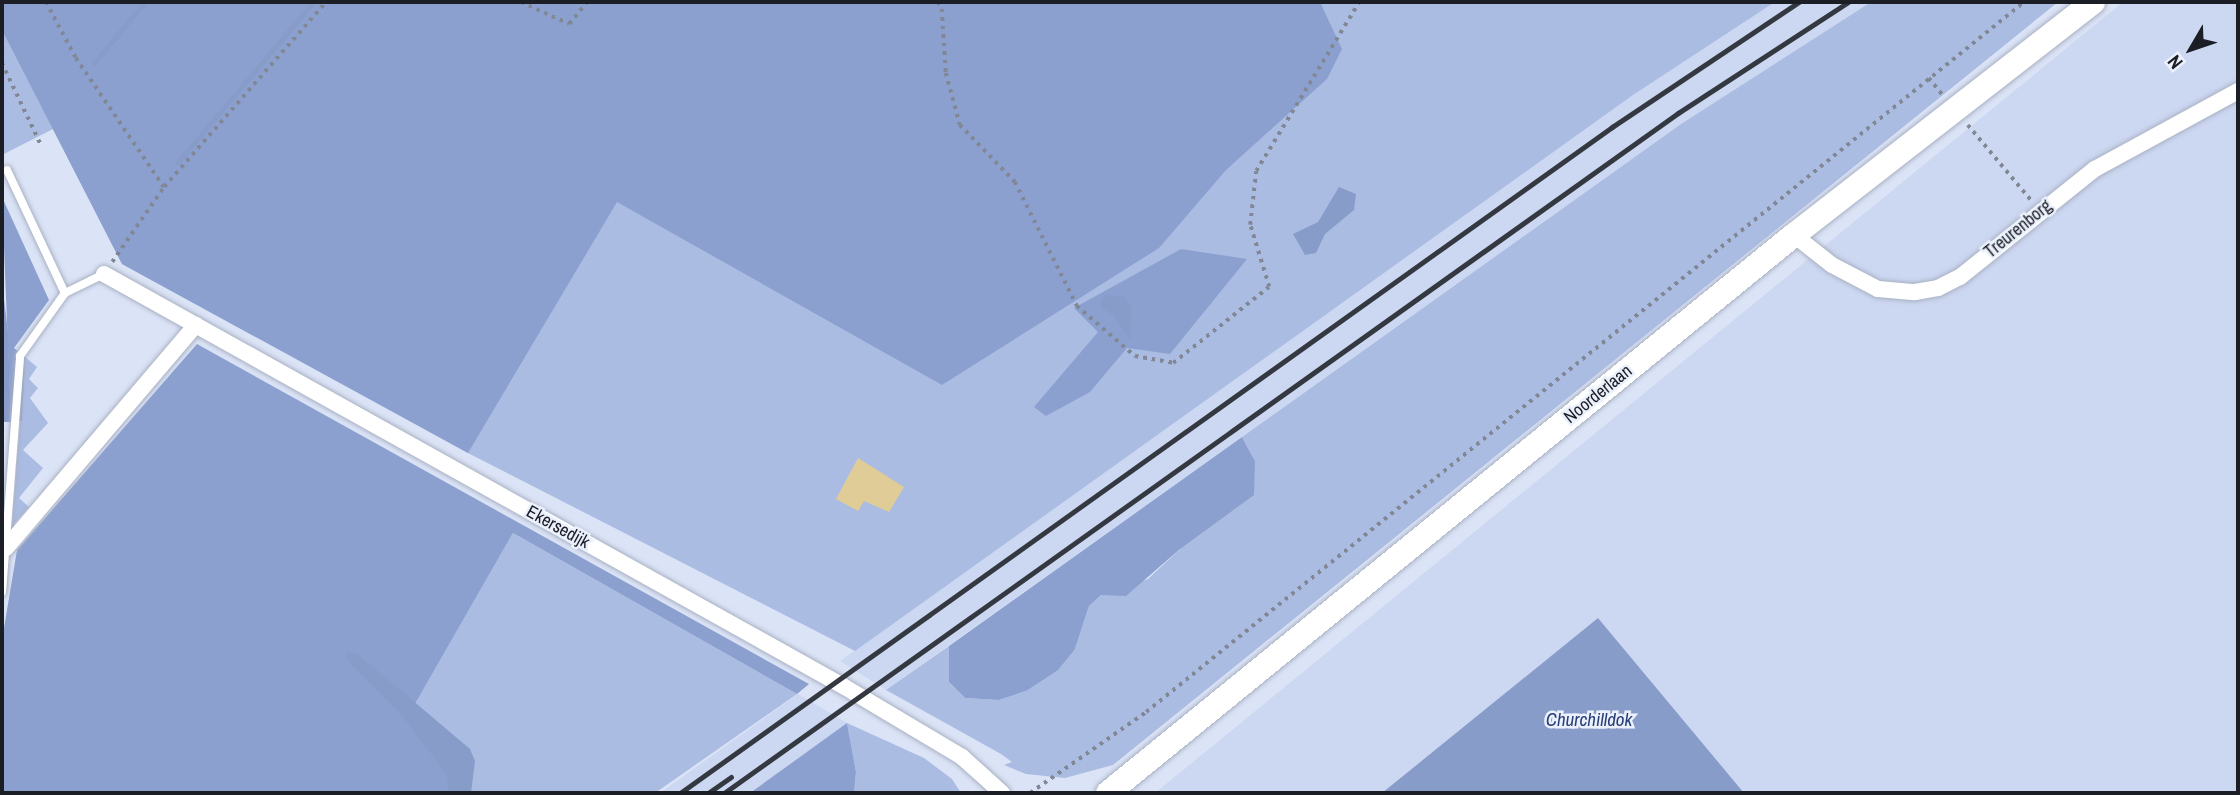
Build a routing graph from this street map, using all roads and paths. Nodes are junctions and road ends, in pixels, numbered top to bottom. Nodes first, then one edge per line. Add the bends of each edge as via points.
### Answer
1 (46, 2) edge
2 (326, 2) edge
3 (521, 2) edge
4 (587, 2) edge
5 (938, 2) edge
6 (1360, 2) edge
7 (2024, 2) edge
8 (2093, 2) edge
9 (2, 63) edge
10 (1929, 78) junction
11 (2238, 91) edge
12 (1955, 109) junction
13 (42, 147) dead end
14 (7, 170) dead end
15 (164, 187) junction
16 (2040, 211) junction
17 (1794, 235) junction
18 (104, 274) junction
19 (65, 293) junction
20 (196, 325) junction
21 (6, 548) junction
22 (2, 592) edge
23 (1002, 793) edge
24 (1030, 793) edge
25 (1108, 793) edge

1 - 15 path via 76,58
2 - 15 path
3 - 4 path via 569,24
5 - 6 path via 946,73 960,125 1015,182 1077,306 1135,356 1173,363 1269,287 1250,225 1256,171
7 - 10 path
8 - 12 main road, Noorderlaan
9 - 13 path
10 - 12 path
10 - 24 path via 1146,712
11 - 16 street, Treurenborg via 2126,150
12 - 16 path
12 - 17 main road, Noorderlaan
14 - 19 lane
15 - 18 path
16 - 17 street, Treurenborg via 1960,277 1915,292 1878,289 1858,281
17 - 25 main road, Noorderlaan
18 - 19 lane
18 - 20 street, Ekersedijk
19 - 21 lane via 20,356
20 - 21 street
20 - 23 street, Ekersedijk via 843,686 962,757
21 - 22 lane

